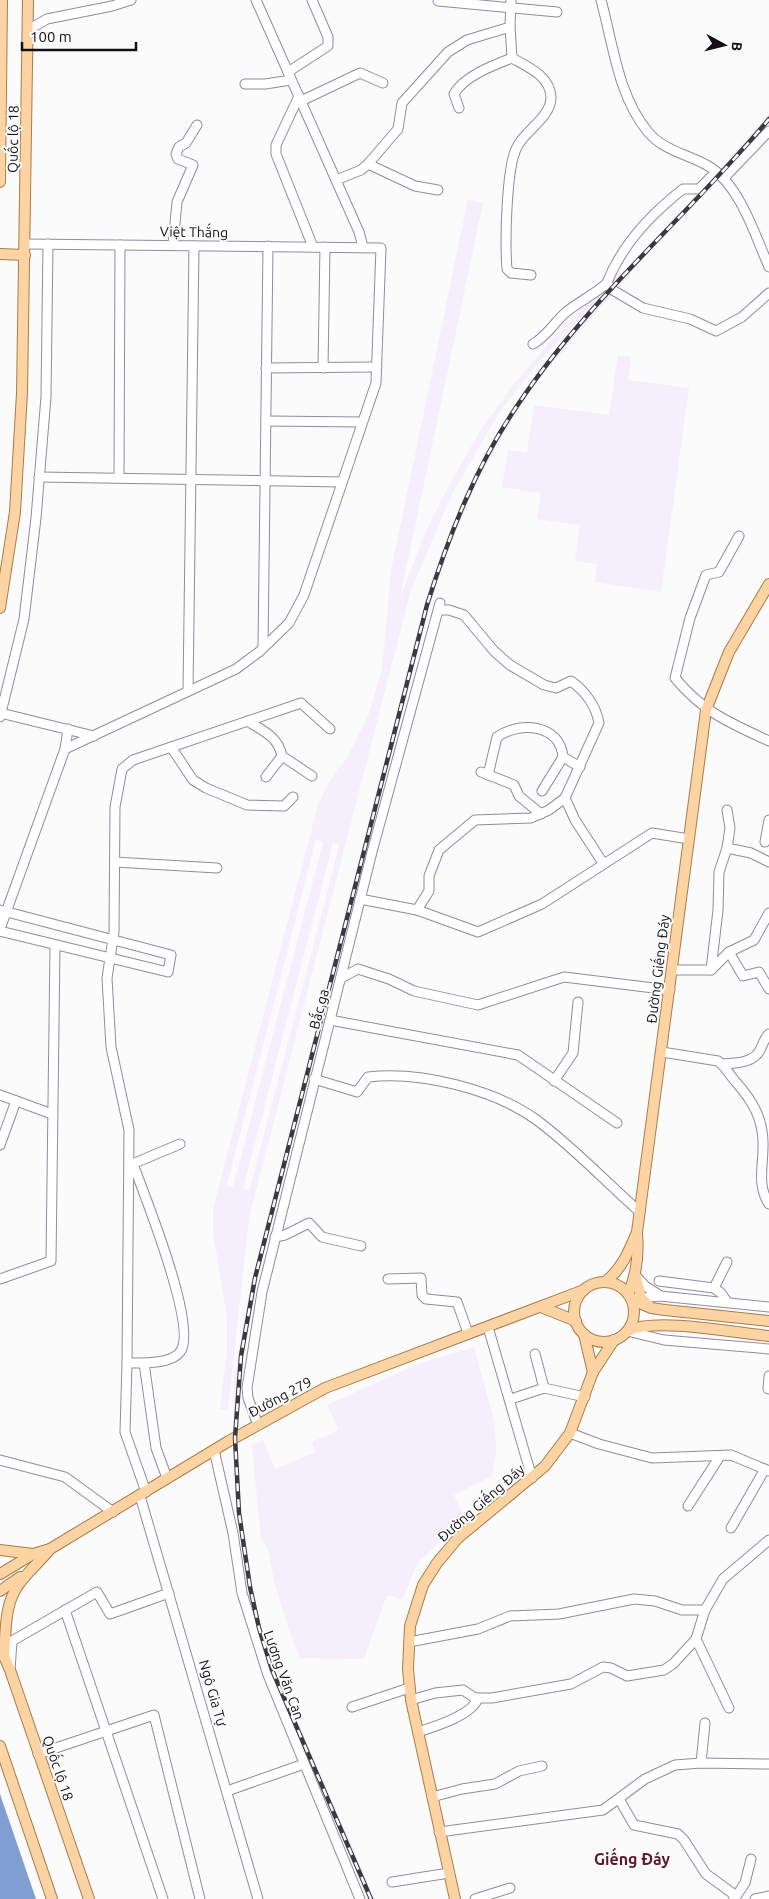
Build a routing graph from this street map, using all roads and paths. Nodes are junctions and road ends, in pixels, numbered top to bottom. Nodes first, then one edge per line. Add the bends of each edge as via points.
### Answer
1 (2, 0) edge
2 (28, 0) edge
3 (131, 0) edge
4 (256, 0) edge
5 (312, 0) edge
6 (438, 0) edge
7 (601, 0) edge
8 (97, 4) edge
9 (510, 4) edge
10 (1, 12) edge
11 (557, 12) dead end
12 (510, 28) junction
13 (28, 30) junction
14 (512, 58) junction
15 (290, 76) junction
16 (383, 83) dead end
17 (245, 84) dead end
18 (300, 99) junction
19 (459, 108) dead end
20 (197, 125) dead end
21 (769, 131) edge
22 (368, 164) junction
23 (716, 172) junction
24 (724, 178) junction
25 (336, 180) junction
26 (0, 182) edge
27 (438, 190) dead end
28 (25, 244) junction
29 (48, 244) junction
30 (120, 245) junction
31 (173, 245) junction
32 (194, 246) junction
33 (268, 246) junction
34 (313, 247) junction
35 (326, 247) junction
36 (363, 247) junction
37 (0, 254) edge
38 (25, 255) junction
39 (769, 267) edge
40 (531, 275) dead end
41 (607, 282) junction
42 (769, 294) edge
43 (533, 344) dead end
44 (377, 367) junction
45 (266, 368) junction
46 (323, 368) junction
47 (266, 421) junction
48 (362, 422) junction
49 (40, 477) junction
50 (119, 478) junction
51 (190, 480) junction
52 (265, 480) junction
53 (342, 482) junction
54 (739, 536) dead end
55 (769, 584) edge
56 (0, 608) edge
57 (263, 648) junction
58 (188, 691) junction
59 (706, 710) junction
60 (1, 715) edge
61 (248, 721) junction
62 (68, 729) junction
63 (330, 729) dead end
64 (94, 736) junction
65 (769, 740) edge
66 (171, 747) junction
67 (65, 749) junction
68 (282, 756) junction
69 (563, 756) junction
70 (580, 767) junction
71 (312, 776) dead end
72 (266, 777) dead end
73 (542, 791) dead end
74 (293, 797) dead end
75 (565, 798) junction
76 (727, 810) dead end
77 (540, 814) junction
78 (769, 820) edge
79 (689, 839) junction
80 (765, 842) dead end
81 (727, 848) junction
82 (114, 862) junction
83 (769, 862) edge
84 (603, 863) junction
85 (217, 868) dead end
86 (360, 899) junction
87 (417, 910) junction
88 (3, 911) edge
89 (769, 913) edge
90 (0, 930) edge
91 (112, 940) junction
92 (55, 945) junction
93 (729, 952) junction
94 (110, 958) junction
95 (672, 970) junction
96 (711, 970) junction
97 (341, 978) junction
98 (769, 989) edge
99 (670, 990) junction
100 (578, 1002) dead end
101 (330, 1020) junction
102 (769, 1034) edge
103 (765, 1051) edge
104 (662, 1052) junction
105 (723, 1064) junction
106 (314, 1079) junction
107 (554, 1081) junction
108 (0, 1095) edge
109 (16, 1101) junction
110 (52, 1114) junction
111 (617, 1123) dead end
112 (180, 1144) dead end
113 (0, 1145) edge
114 (131, 1165) junction
115 (769, 1204) edge
116 (640, 1212) junction
117 (637, 1232) junction
118 (275, 1237) junction
119 (361, 1246) dead end
120 (727, 1262) dead end
121 (636, 1276) junction
122 (0, 1279) edge
123 (388, 1279) dead end
124 (605, 1282) junction
125 (659, 1282) dead end
126 (714, 1288) junction
127 (584, 1290) junction
128 (660, 1296) junction
129 (634, 1297) junction
130 (727, 1302) junction
131 (541, 1307) junction
132 (769, 1307) edge
133 (576, 1321) junction
134 (769, 1321) edge
135 (488, 1327) junction
136 (627, 1331) junction
137 (468, 1334) junction
138 (584, 1334) junction
139 (769, 1336) edge
140 (614, 1340) junction
141 (769, 1350) edge
142 (535, 1354) dead end
143 (127, 1363) junction
144 (144, 1363) junction
145 (593, 1372) junction
146 (769, 1376) edge
147 (544, 1388) junction
148 (768, 1389) dead end
149 (586, 1397) junction
150 (511, 1399) junction
151 (258, 1425) junction
152 (570, 1433) junction
153 (214, 1450) junction
154 (720, 1456) junction
155 (0, 1460) edge
156 (767, 1470) edge
157 (168, 1478) junction
158 (532, 1478) junction
159 (143, 1494) junction
160 (688, 1506) dead end
161 (113, 1512) junction
162 (731, 1528) dead end
163 (769, 1540) edge
164 (50, 1549) junction
165 (0, 1550) edge
166 (33, 1554) junction
167 (37, 1566) junction
168 (0, 1574) edge
169 (0, 1591) edge
170 (169, 1594) junction
171 (65, 1610) junction
172 (705, 1610) junction
173 (696, 1638) junction
174 (409, 1642) junction
175 (2, 1652) edge
176 (10, 1670) junction
177 (409, 1688) junction
178 (478, 1698) junction
179 (411, 1700) junction
180 (352, 1707) dead end
181 (729, 1708) dead end
182 (705, 1723) dead end
183 (107, 1731) junction
184 (418, 1732) junction
185 (0, 1746) edge
186 (38, 1754) junction
187 (700, 1763) junction
188 (304, 1764) junction
189 (769, 1764) edge
190 (542, 1766) dead end
191 (227, 1791) junction
192 (432, 1797) junction
193 (619, 1799) junction
194 (439, 1832) junction
195 (750, 1859) dead end
196 (449, 1873) junction
197 (392, 1882) dead end
198 (510, 1888) dead end
199 (769, 1896) edge
200 (52, 1899) edge
201 (89, 1899) edge
202 (162, 1899) edge
203 (200, 1899) edge
204 (258, 1899) edge
205 (360, 1899) edge
206 (454, 1899) edge
207 (475, 1899) edge
208 (735, 1899) edge
209 (755, 1899) edge

1 - 10 main road, Quốc lộ 18
2 - 13 main road, Quốc lộ 18
3 - 8 street
4 - 15 street
5 - 15 street via 328,37 328,46
6 - 9 street
7 - 23 street via 631,108 649,132 667,148
8 - 13 street via 47,19
9 - 11 street
9 - 12 street
10 - 26 main road, Quốc lộ 18
12 - 14 street
12 - 22 street via 467,40 448,52 402,103 398,129
13 - 28 main road, Quốc lộ 18
14 - 19 street via 495,64 459,87 454,94
14 - 40 street via 543,79 551,98 543,116 516,147 509,175 507,269 512,273
15 - 17 street via 265,84
15 - 18 street
16 - 18 street via 360,73
18 - 25 street
18 - 34 street via 276,145 276,154
20 - 31 street via 176,154 178,159 193,165 178,202
21 - 24 street
22 - 25 street
22 - 27 street via 415,186
23 - 24 street
23 - 41 street via 699,189 683,189 641,227 616,260
24 - 39 street via 732,186
25 - 36 street
28 - 29 street, Việt Thắng
28 - 38 main road, Quốc lộ 18
29 - 30 street, Việt Thắng
29 - 49 street via 46,397
30 - 31 street, Việt Thắng
30 - 50 street
31 - 32 street, Việt Thắng
32 - 33 street, Việt Thắng
32 - 51 street
33 - 34 street, Việt Thắng
33 - 45 street
34 - 35 street, Việt Thắng
35 - 36 street, Việt Thắng
35 - 46 street
36 - 44 street, Việt Thắng via 381,248
37 - 38 main road
38 - 56 main road, Quốc lộ 18 via 15,512
41 - 42 street via 611,289 643,308 690,319 716,331 742,317
41 - 43 street via 596,294 567,311
44 - 46 street
44 - 48 street via 376,383
45 - 46 street
45 - 47 street
47 - 48 street
47 - 52 street
48 - 53 street
49 - 50 street
49 - 60 street via 24,619
50 - 51 street
51 - 52 street
51 - 58 street
52 - 53 street
52 - 57 street
53 - 57 street via 304,595 289,623
54 - 59 street via 719,572 706,575 690,618 675,678
55 - 59 main road, Đường Giếng Đáy via 729,652
57 - 58 street via 236,669
58 - 64 street
59 - 65 street via 721,720
59 - 79 main road, Đường Giếng Đáy
60 - 62 street
61 - 63 street via 302,703
61 - 66 street
61 - 68 street via 274,737
62 - 64 street
62 - 67 street
64 - 67 street
66 - 74 street via 193,780 247,805 284,806
66 - 82 street, Ngô Gia Tự via 133,760 122,769 115,806
67 - 88 street
68 - 71 street
68 - 72 street
69 - 70 street
69 - 73 street
69 - 77 street via 562,745 556,737 533,727 508,729 497,737 484,774 514,785 519,796
70 - 75 street
70 - 86 street, Bắc ga via 599,723 597,713 582,688 571,681 556,688 544,685 510,665 464,615 440,607
75 - 77 street
75 - 84 street
76 - 81 street via 730,828
77 - 87 street via 531,818 475,820 449,840 439,850 429,876 429,891
78 - 80 street
79 - 84 street via 652,833
79 - 95 main road, Đường Giếng Đáy
81 - 83 street via 751,853
81 - 96 street via 719,872
82 - 85 street
82 - 91 street, Ngô Gia Tự
84 - 87 street via 542,904 478,932
86 - 87 street
86 - 97 street, Bắc ga
88 - 90 street
88 - 91 street
89 - 93 street via 754,940
90 - 92 street
91 - 94 street, Ngô Gia Tự
91 - 94 street via 171,955 168,972
92 - 94 street
92 - 110 street
93 - 96 street
93 - 98 street via 743,976 760,972
94 - 114 street, Ngô Gia Tự via 111,1047 129,1130
95 - 96 street
95 - 99 main road, Đường Giếng Đáy
97 - 99 street via 358,969 414,991 478,1005 564,977
97 - 101 street, Bắc ga
99 - 104 main road, Đường Giếng Đáy
100 - 107 street via 573,1054
101 - 106 street, Bắc ga
101 - 107 street via 518,1055
102 - 103 street via 762,1043
103 - 105 street via 747,1062
104 - 105 street via 703,1057
104 - 116 main road, Đường Giếng Đáy
105 - 115 street via 758,1114 763,1147 762,1186
106 - 116 street via 358,1092 368,1077 408,1075 481,1092 536,1120
106 - 118 street, Bắc ga
107 - 111 street
108 - 109 street
109 - 110 street
109 - 113 street
110 - 122 street via 51,1261
112 - 114 street
114 - 143 street, Ngô Gia Tự
114 - 144 street via 172,1271 184,1345 179,1354 166,1360
116 - 117 main road, Đường Giếng Đáy
117 - 121 main road, Đường Giếng Đáy
117 - 124 main road, Đường Giếng Đáy via 626,1257
118 - 119 street via 286,1236 309,1223 322,1237
118 - 151 street, Bắc ga via 262,1292 247,1388
120 - 126 street
121 - 128 street via 644,1286
121 - 129 main road, Đường Giếng Đáy
123 - 137 street via 421,1278 422,1295 426,1298 457,1302
124 - 127 main road
124 - 129 main road
125 - 126 street
126 - 130 street
127 - 131 main road, Đường 279
127 - 133 main road via 576,1304
128 - 129 street
128 - 130 street
129 - 134 main road via 651,1308
129 - 136 main road via 634,1316
130 - 132 street
131 - 133 main road
131 - 135 main road, Đường 279
133 - 138 main road
135 - 137 main road, Đường 279
135 - 150 street
136 - 139 main road via 638,1326 663,1326
136 - 140 main road
136 - 141 street via 664,1340
137 - 151 main road, Đường 279 via 325,1388
138 - 140 main road via 598,1341
138 - 145 main road, Đường Giếng Đáy
140 - 145 main road, Đường Giếng Đáy
142 - 147 street
143 - 144 street
143 - 159 street, Ngô Gia Tự via 125,1432
144 - 157 street via 156,1448
145 - 149 main road, Đường Giếng Đáy
146 - 148 street
147 - 149 street
147 - 150 street
149 - 152 main road, Đường Giếng Đáy
150 - 158 street
151 - 153 main road, Đường 279
152 - 154 street via 652,1458
152 - 158 main road, Đường Giếng Đáy
153 - 157 main road, Đường 279
153 - 188 street, Lương Văn Can via 233,1533 242,1593 268,1675
154 - 156 street via 731,1455
154 - 160 street
155 - 161 street via 65,1477
156 - 162 street
157 - 159 main road, Đường 279
158 - 174 main road, Đường Giếng Đáy via 458,1538 437,1563 420,1590
159 - 161 main road, Đường 279
159 - 170 street, Ngô Gia Tự
161 - 164 main road, Đường 279
163 - 172 street via 723,1579
164 - 166 main road
164 - 167 main road
165 - 166 main road
166 - 168 main road
167 - 169 main road
167 - 175 main road via 17,1586 12,1598
170 - 171 street via 110,1614 97,1592
170 - 191 street, Ngô Gia Tự
171 - 176 street via 12,1641
171 - 183 street
172 - 173 street
172 - 174 street via 682,1610 655,1601 634,1599 559,1614 510,1616 478,1629
173 - 178 street via 673,1664 659,1672 625,1676 611,1668 603,1668 571,1684
173 - 181 street
174 - 177 main road, Đường Giếng Đáy
175 - 176 main road, Quốc lộ 18
176 - 186 main road, Quốc lộ 18
177 - 179 main road, Đường Giếng Đáy
177 - 180 street
178 - 179 street via 463,1690
178 - 184 street via 477,1703 456,1718
179 - 184 main road, Đường Giếng Đáy
182 - 187 street
183 - 186 street
183 - 202 street
183 - 203 street via 154,1715
184 - 192 main road, Đường Giếng Đáy
185 - 200 main road
186 - 201 main road, Quốc lộ 18
187 - 189 street
187 - 193 street via 663,1769
188 - 191 street
188 - 205 street, Lương Văn Can
190 - 192 street via 518,1771 495,1784
191 - 204 street, Ngô Gia Tự
192 - 194 main road, Đường Giếng Đáy
193 - 194 street via 597,1811
193 - 208 street via 634,1825 678,1834 706,1874 732,1893
194 - 196 main road, Đường Giếng Đáy
195 - 208 street via 745,1883
196 - 197 street
196 - 206 main road, Đường Giếng Đáy
198 - 207 street
199 - 209 street

